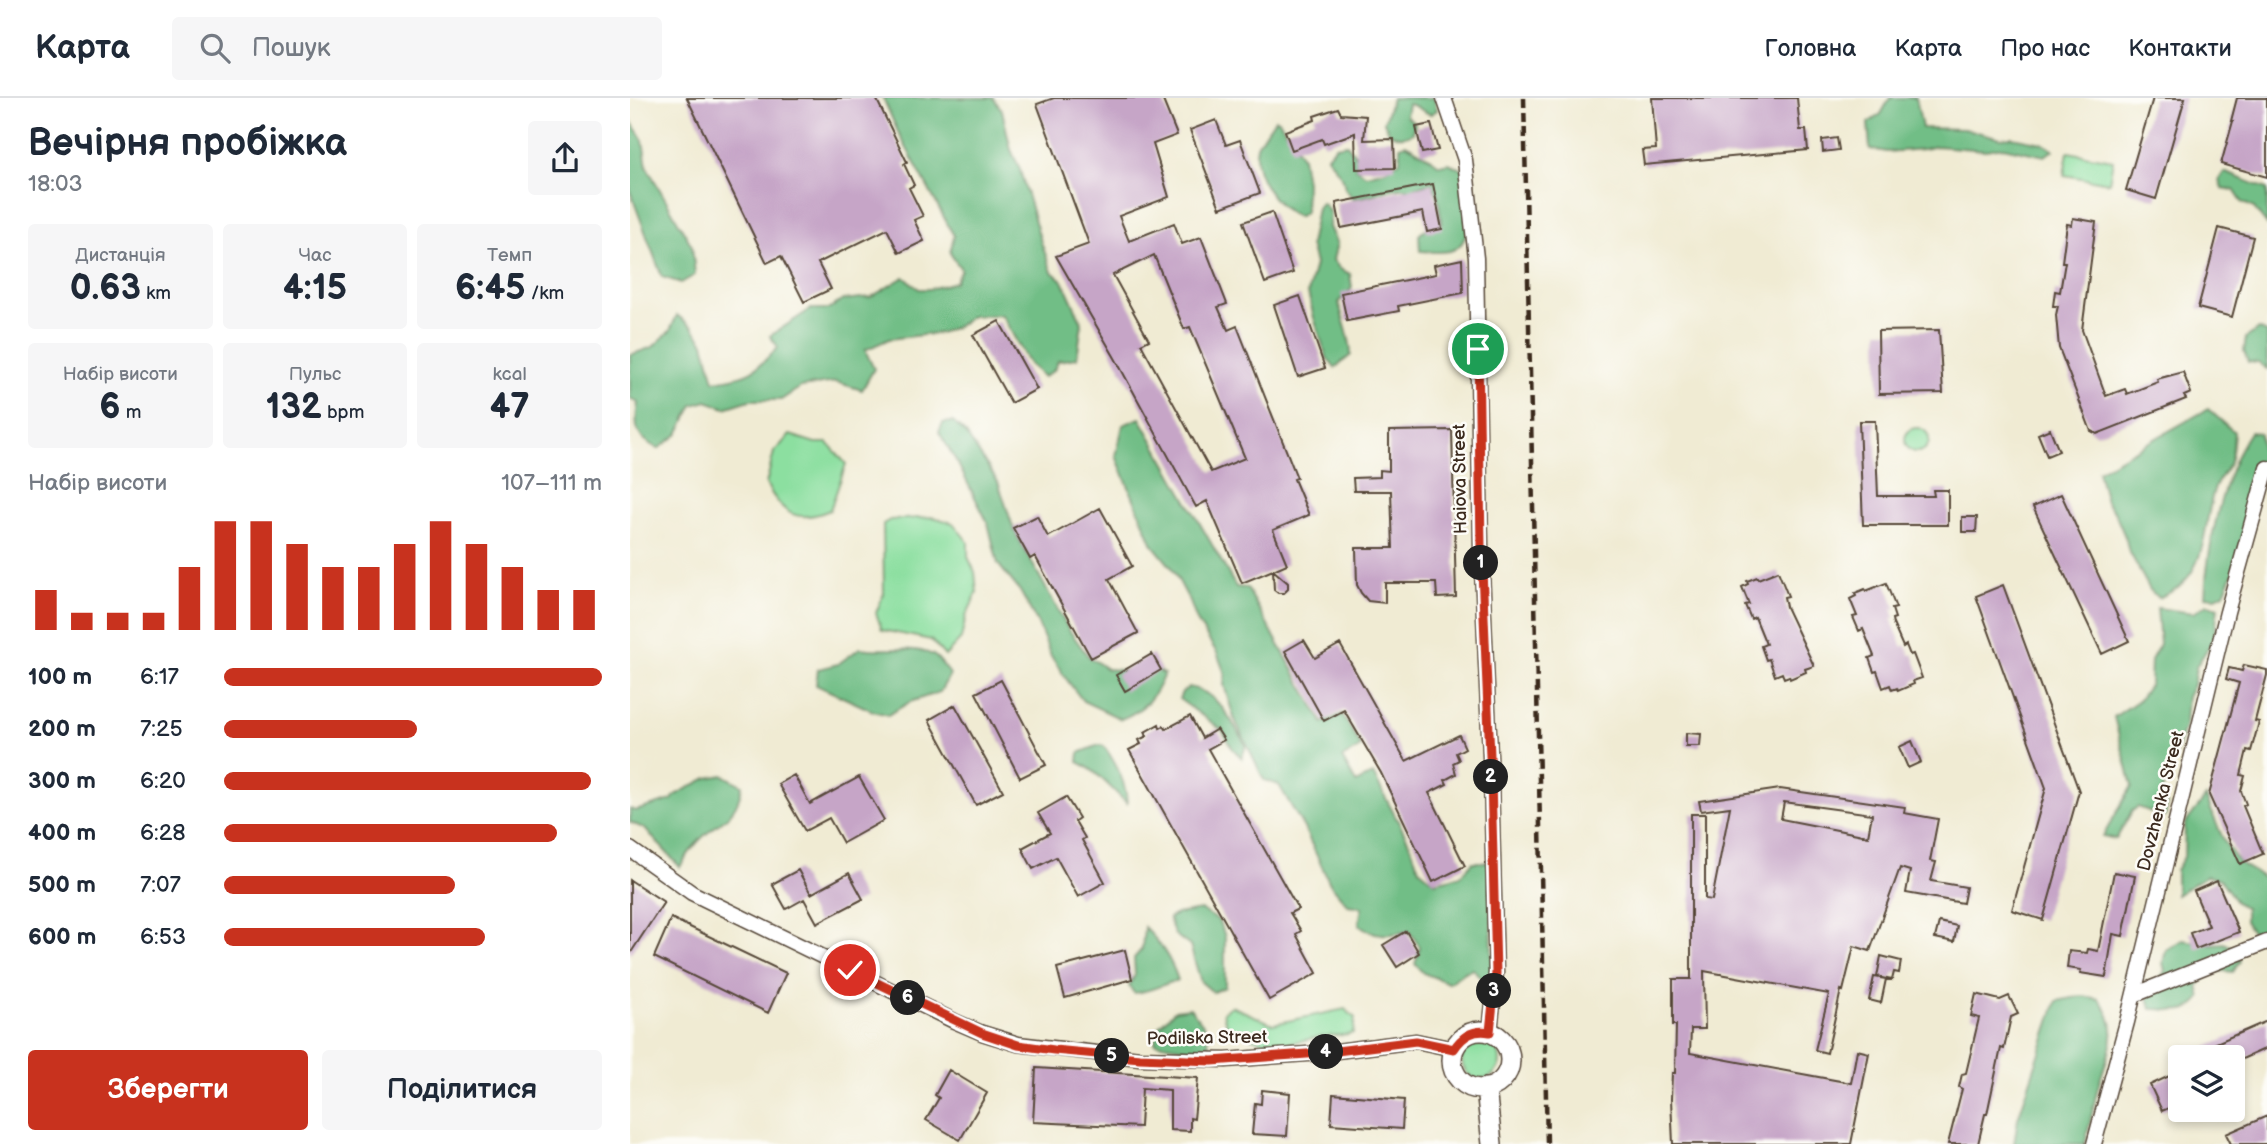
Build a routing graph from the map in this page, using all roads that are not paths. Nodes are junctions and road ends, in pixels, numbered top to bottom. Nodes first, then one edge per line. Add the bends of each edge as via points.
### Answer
1 (1444, 98) edge
2 (2267, 468) edge
3 (630, 849) edge
4 (2267, 942) edge
5 (2134, 995) junction
6 (1490, 1032) junction
7 (1454, 1049) junction
8 (1486, 1088) junction
9 (1492, 1143) edge
10 (2094, 1144) edge

1 - 6 street, Haiova Street via 1465,160 1476,258 1496,973
2 - 5 street, Dovzhenka Street via 2227,612
3 - 7 street, Podilska Street via 692,893 954,1021 1018,1045 1212,1061 1416,1041
4 - 5 street
5 - 10 street, Dovzhenka Street
6 - 7 street via 1473,1032
6 - 8 street via 1505,1044 1510,1062 1503,1079
7 - 8 street via 1453,1066 1461,1081
8 - 9 street

